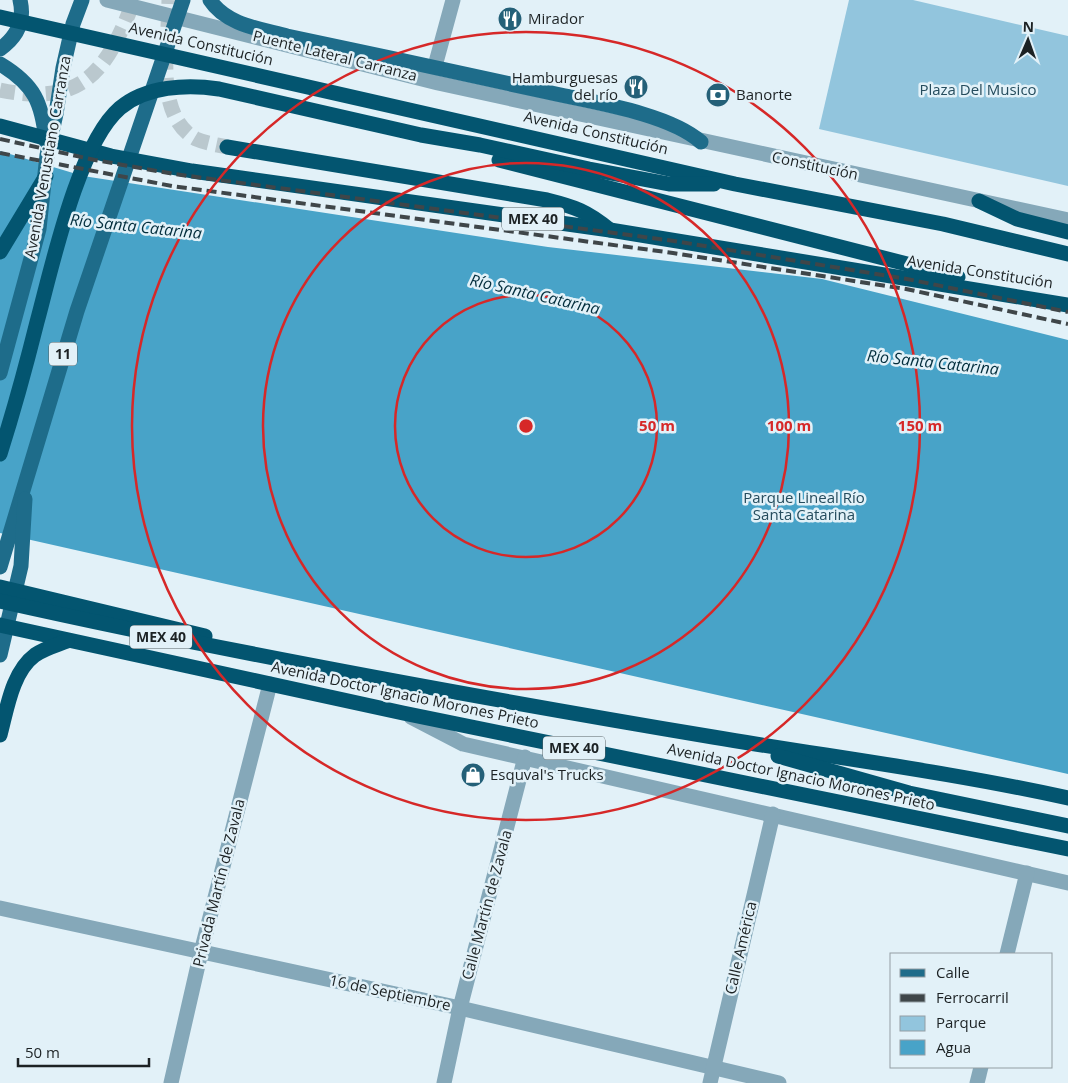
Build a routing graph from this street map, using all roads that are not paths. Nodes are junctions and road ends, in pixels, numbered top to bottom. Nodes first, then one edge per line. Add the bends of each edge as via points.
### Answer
1 (20, 0) edge
2 (82, 0) edge
3 (107, 0) edge
4 (183, 0) edge
5 (210, 0) edge
6 (453, 0) edge
7 (0, 17) edge
8 (0, 49) edge
9 (0, 64) edge
10 (435, 66) junction
11 (563, 111) joint
12 (50, 113) junction
13 (0, 126) edge
14 (421, 135) junction
15 (701, 142) junction
16 (227, 147) tunnel mouth
17 (46, 176) junction
18 (735, 184) junction
19 (979, 201) junction
20 (1068, 220) edge
21 (610, 230) junction
22 (1068, 232) edge
23 (0, 252) edge
24 (1068, 254) edge
25 (1047, 300) junction
26 (1068, 305) edge
27 (13, 326) junction
28 (0, 346) edge
29 (0, 373) edge
30 (0, 454) edge
31 (25, 482) junction
32 (0, 567) edge
33 (0, 588) edge
34 (0, 601) edge
35 (0, 625) edge
36 (67, 640) junction
37 (0, 655) edge
38 (323, 667) junction
39 (270, 684) junction
40 (403, 713) junction
41 (0, 735) edge
42 (712, 737) junction
43 (525, 757) junction
44 (1068, 798) edge
45 (773, 814) junction
46 (1068, 826) edge
47 (1068, 850) edge
48 (1027, 873) junction
49 (1068, 883) edge
50 (0, 908) edge
51 (201, 952) junction
52 (1007, 953) edge
53 (460, 1008) junction
54 (714, 1067) junction
55 (981, 1068) edge
56 (171, 1083) edge
57 (444, 1083) edge
58 (710, 1083) edge
59 (779, 1083) edge
60 (977, 1083) edge

1 - 8 main road via 21,21 16,34
2 - 12 main road, Avenida Venustiano Carranza
3 - 11 street, Puente Lateral Carranza
4 - 31 main road, 11 via 76,311
5 - 10 main road via 222,14 248,25
6 - 10 street
7 - 18 highway, Avenida Constitución
9 - 12 main road via 17,75
10 - 15 main road via 592,101 671,123 688,130
11 - 15 street, Constitución
12 - 17 main road, Avenida Venustiano Carranza
13 - 21 highway, Avenida Constitución / MEX 40 via 112,156 192,171
14 - 18 highway via 640,179 691,185
14 - 25 highway via 529,168
14 - 30 highway via 256,96 192,85 167,89 120,108 89,152 59,239
15 - 19 street, Constitución
16 - 21 highway via 547,200 580,208
17 - 23 highway
17 - 27 main road, Avenida Venustiano Carranza via 39,229
18 - 24 highway, Avenida Constitución via 943,224
19 - 20 street, Constitución
19 - 22 highway via 1017,219
21 - 25 highway, Avenida Constitución / MEX 40
25 - 26 highway, Avenida Constitución / MEX 40
27 - 28 main road
27 - 29 main road, Avenida Venustiano Carranza
31 - 32 main road, 11
31 - 37 main road via 21,566
33 - 38 highway
34 - 38 highway, Avenida Doctor Ignacio Morones Prieto / MEX 40 via 166,638
35 - 36 highway, Avenida Doctor Ignacio Morones Prieto / MEX 40
36 - 39 highway, Avenida Doctor Ignacio Morones Prieto / MEX 40
36 - 41 highway via 36,655 22,669
38 - 42 highway, Avenida Doctor Ignacio Morones Prieto / MEX 40
39 - 40 highway, Avenida Doctor Ignacio Morones Prieto / MEX 40
39 - 51 street, Privada Martín de Zavala
40 - 43 street via 463,744
40 - 47 highway, Avenida Doctor Ignacio Morones Prieto / MEX 40
42 - 44 highway, Avenida Doctor Ignacio Morones Prieto / MEX 40
42 - 46 highway, MEX 40 via 909,793
43 - 45 street
43 - 53 street, Calle Martín de Zavala
45 - 48 street
45 - 54 street, Calle América
48 - 49 street
48 - 52 street
50 - 51 street, 16 de Septiembre
51 - 53 street, 16 de Septiembre
51 - 56 street, Privada Martín de Zavala
53 - 54 street, 16 de Septiembre
53 - 57 street, Calle Martín de Zavala
54 - 58 street, Calle América
54 - 59 street, 16 de Septiembre
55 - 60 street

